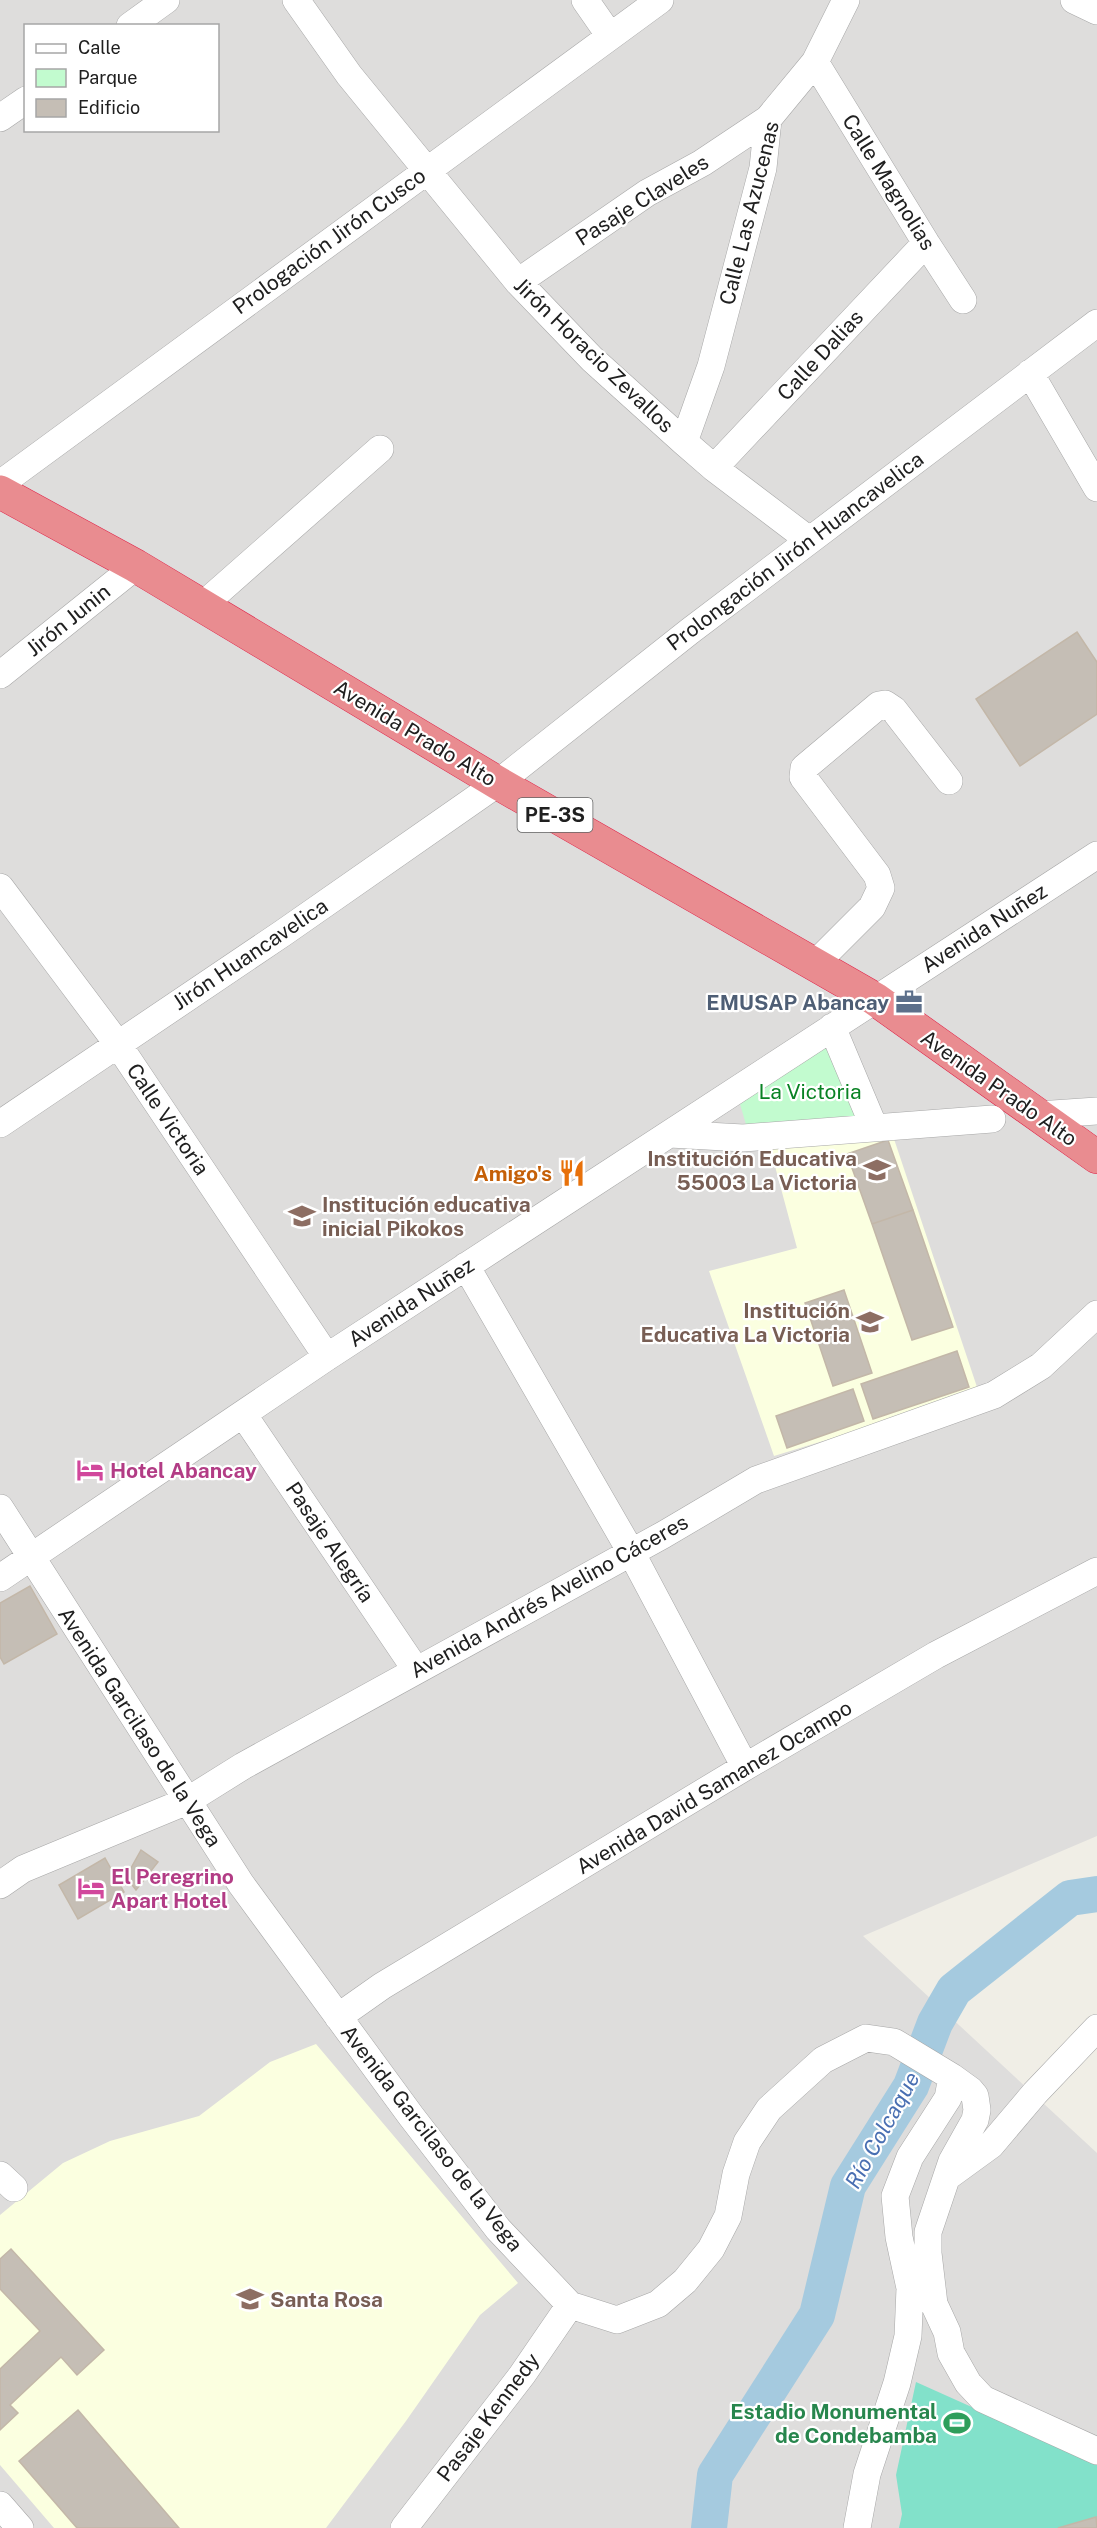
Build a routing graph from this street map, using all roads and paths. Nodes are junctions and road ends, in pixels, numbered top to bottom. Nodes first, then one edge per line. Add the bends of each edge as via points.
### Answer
1 (166, 0) edge
2 (296, 0) edge
3 (585, 0) edge
4 (660, 0) edge
5 (846, 0) edge
6 (1074, 0) edge
7 (1097, 11) edge
8 (133, 24) edge
9 (610, 36) junction
10 (815, 62) junction
11 (24, 101) edge
12 (0, 118) edge
13 (768, 119) junction
14 (427, 170) junction
15 (926, 243) junction
16 (518, 282) junction
17 (963, 300) dead end
18 (1097, 323) edge
19 (1030, 373) junction
20 (684, 442) junction
21 (380, 449) dead end
22 (714, 468) junction
23 (0, 484) edge
24 (1097, 488) edge
25 (0, 492) edge
26 (809, 540) junction
27 (136, 566) junction
28 (203, 605) junction
29 (0, 675) edge
30 (949, 781) dead end
31 (498, 783) junction
32 (1097, 855) edge
33 (0, 887) edge
34 (815, 964) junction
35 (874, 999) junction
36 (832, 1027) junction
37 (117, 1043) junction
38 (1097, 1111) edge
39 (1038, 1114) junction
40 (992, 1119) dead end
41 (0, 1124) edge
42 (874, 1127) junction
43 (670, 1134) junction
44 (1097, 1157) edge
45 (466, 1266) junction
46 (1097, 1314) edge
47 (327, 1357) junction
48 (243, 1414) junction
49 (0, 1509) edge
50 (631, 1552) junction
51 (31, 1557) junction
52 (1097, 1571) edge
53 (0, 1578) edge
54 (416, 1670) junction
55 (745, 1767) junction
56 (187, 1801) junction
57 (0, 1885) edge
58 (338, 2017) junction
59 (1097, 2028) edge
60 (948, 2075) junction
61 (947, 2177) junction
62 (570, 2305) junction
63 (1097, 2451) edge
64 (0, 2505) edge
65 (20, 2528) edge
66 (404, 2528) edge
67 (857, 2528) edge

1 - 8 street
2 - 14 street, Jirón Horacio Zevallos via 349,75
3 - 9 street
4 - 9 street, Prologación Jirón Cusco
5 - 10 street, Calle Las Azucenas
6 - 7 street
9 - 14 street, Prologación Jirón Cusco
10 - 13 street, Calle Las Azucenas
10 - 15 street, Calle Magnolias
11 - 12 street
13 - 16 street, Pasaje Claveles via 702,163 647,193
13 - 20 street, Calle Las Azucenas via 754,201 711,366
14 - 16 street, Jirón Horacio Zevallos
14 - 23 street, Prologación Jirón Cusco
15 - 17 street, Calle Magnolias
15 - 22 street, Calle Dalias
16 - 20 street, Jirón Horacio Zevallos via 592,359
18 - 19 street, Prolongación Jirón Huancavelica
19 - 24 street
19 - 26 street, Prolongación Jirón Huancavelica
20 - 22 street, Jirón Horacio Zevallos
21 - 28 street
22 - 26 street, Jirón Horacio Zevallos
25 - 27 highway, Avenida Prado Alto / PE-3S
26 - 31 street, Prolongación Jirón Huancavelica
27 - 28 highway, Avenida Prado Alto / PE-3S
27 - 29 street, Jirón Junin
28 - 31 highway, Avenida Prado Alto / PE-3S
30 - 34 street via 894,710 885,704 804,768 803,777 877,875 881,888 872,907
31 - 34 highway, Avenida Prado Alto / PE-3S
31 - 37 street, Jirón Huancavelica
32 - 35 street, Avenida Nuñez
33 - 37 street, Calle Victoria
34 - 35 highway, Avenida Prado Alto / PE-3S
35 - 36 street, Avenida Nuñez
35 - 39 highway, Avenida Prado Alto / PE-3S
36 - 42 street
36 - 43 street, Avenida Nuñez
37 - 41 street, Jirón Huancavelica
37 - 47 street, Calle Victoria
38 - 39 street
39 - 44 highway, Avenida Prado Alto / PE-3S
40 - 42 street
42 - 43 street via 743,1138
43 - 45 street, Avenida Nuñez
45 - 47 street, Avenida Nuñez
45 - 50 street
46 - 50 street, Avenida Andrés Avelino Cáceres via 1041,1366 994,1395 756,1480
47 - 48 street, Avenida Nuñez
48 - 51 street, Avenida Nuñez
48 - 54 street, Pasaje Alegría
49 - 51 street, Avenida Garcilaso de la Vega
50 - 54 street, Avenida Andrés Avelino Cáceres
50 - 55 street
51 - 53 street, Avenida Nuñez
51 - 56 street, Avenida Garcilaso de la Vega
52 - 55 street, Avenida David Samanez Ocampo via 936,1656
54 - 56 street, Avenida Andrés Avelino Cáceres
55 - 58 street, Avenida David Samanez Ocampo via 382,1986
56 - 57 street, Avenida Andrés Avelino Cáceres via 23,1869
56 - 58 street, Avenida Garcilaso de la Vega
58 - 62 street, Avenida Garcilaso de la Vega via 498,2229
59 - 61 street via 991,2145
60 - 61 street, Avenida Garcilaso de la Vega via 975,2096 977,2110
60 - 62 street, Avenida Garcilaso de la Vega via 894,2042 866,2038 831,2056 769,2109 747,2142 728,2216 711,2250 685,2280 658,2304 617,2320
60 - 67 street via 948,2098 910,2157 895,2196 910,2288 908,2336 897,2384 867,2474
61 - 63 street, Avenida Garcilaso de la Vega via 928,2232 928,2253 934,2304 958,2368 983,2399
62 - 66 street, Pasaje Kennedy via 522,2375
64 - 65 street

